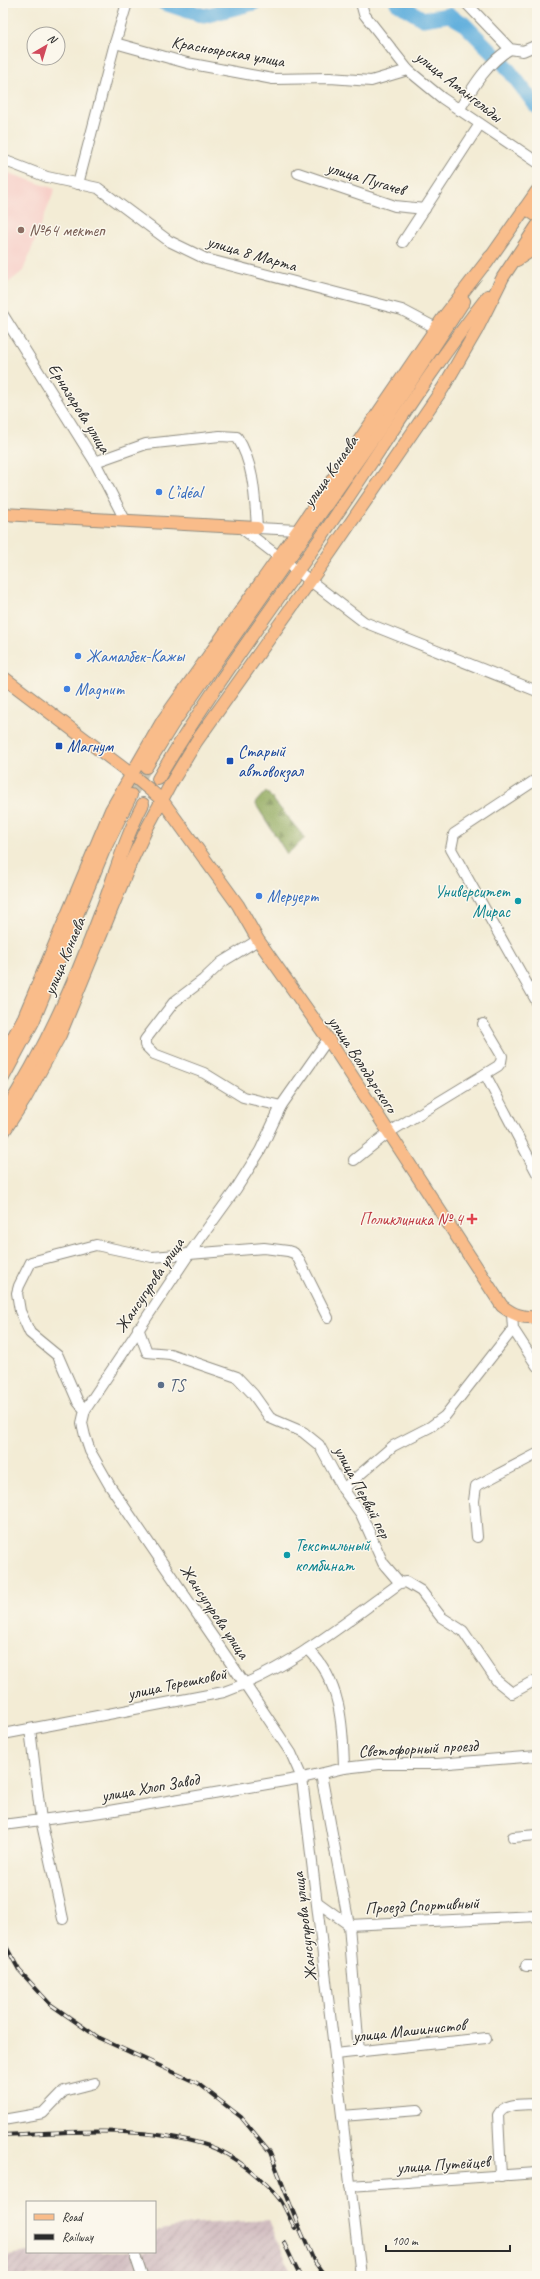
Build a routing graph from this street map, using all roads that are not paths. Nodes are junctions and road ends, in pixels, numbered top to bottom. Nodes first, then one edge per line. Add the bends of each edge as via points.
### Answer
1 (127, 3) edge
2 (361, 3) edge
3 (466, 3) edge
4 (115, 43) junction
5 (537, 45) edge
6 (510, 49) junction
7 (408, 70) junction
8 (459, 110) junction
9 (480, 124) junction
10 (3, 160) edge
11 (537, 162) edge
12 (298, 174) dead end
13 (78, 184) junction
14 (537, 191) edge
15 (525, 208) junction
16 (424, 209) junction
17 (537, 216) edge
18 (537, 226) edge
19 (403, 242) dead end
20 (537, 247) edge
21 (490, 257) junction
22 (506, 272) junction
23 (3, 315) edge
24 (436, 328) junction
25 (95, 462) junction
26 (3, 514) edge
27 (125, 520) junction
28 (240, 527) junction
29 (257, 528) junction
30 (298, 530) junction
31 (283, 560) junction
32 (296, 571) junction
33 (310, 581) junction
34 (3, 677) edge
35 (537, 692) edge
36 (146, 767) tunnel mouth
37 (131, 774) junction
38 (158, 779) dead end
39 (537, 779) edge
40 (131, 795) tunnel mouth
41 (162, 800) junction
42 (143, 804) tunnel mouth
43 (258, 940) junction
44 (537, 1002) edge
45 (483, 1024) dead end
46 (328, 1039) junction
47 (3, 1056) edge
48 (485, 1074) junction
49 (3, 1078) edge
50 (281, 1106) junction
51 (3, 1115) edge
52 (3, 1133) edge
53 (388, 1133) junction
54 (354, 1160) dead end
55 (537, 1174) edge
56 (188, 1254) junction
57 (512, 1314) junction
58 (537, 1317) edge
59 (328, 1318) dead end
60 (138, 1328) junction
61 (513, 1329) junction
62 (537, 1366) edge
63 (85, 1410) junction
64 (537, 1454) edge
65 (343, 1489) junction
66 (477, 1537) dead end
67 (400, 1583) junction
68 (308, 1649) junction
69 (532, 1682) dead end
70 (245, 1684) junction
71 (30, 1728) junction
72 (3, 1734) edge
73 (537, 1756) edge
74 (344, 1768) junction
75 (321, 1774) junction
76 (302, 1778) junction
77 (41, 1820) junction
78 (3, 1824) edge
79 (537, 1835) edge
80 (512, 1837) dead end
81 (317, 1902) junction
82 (537, 1916) edge
83 (63, 1919) dead end
84 (349, 1925) junction
85 (526, 1966) dead end
86 (537, 1966) edge
87 (486, 2038) dead end
88 (359, 2052) junction
89 (335, 2054) junction
90 (95, 2083) dead end
91 (537, 2104) edge
92 (418, 2110) dead end
93 (342, 2116) junction
94 (3, 2120) edge
95 (537, 2173) edge
96 (501, 2176) junction
97 (350, 2186) junction
98 (134, 2253) edge
99 (142, 2276) edge
100 (361, 2276) edge

1 - 4 street
2 - 7 street, улица Амангельды via 364,14
3 - 6 street
4 - 7 street, Красноярская улица via 187,63 274,79 330,78 371,81
4 - 13 street
5 - 6 street via 523,51
6 - 8 street via 497,57 477,81
7 - 8 street, улица Амангельды
8 - 9 street, улица Амангельды
9 - 11 street, улица Амангельды
9 - 16 street, улица Пугачев
10 - 13 street, улица 8 Марта
12 - 16 street, улица Пугачев via 396,206
13 - 24 street, улица 8 Марта via 98,188 169,241 206,259 402,310
14 - 15 main road, улица Конаева
15 - 17 main road
15 - 21 main road, улица Конаева
16 - 19 street, улица Пугачев
18 - 22 main road, улица Конаева
20 - 22 main road via 526,252
21 - 24 main road
21 - 31 main road, улица Конаева via 451,324
22 - 32 main road, улица Конаева via 459,333
22 - 33 main road, улица Конаева via 443,388
23 - 25 street, Ерназарова улица
24 - 30 main road
25 - 27 street, Ерназарова улица
25 - 29 street via 146,444 220,436 237,437 243,448 254,486
26 - 27 main road
27 - 28 main road
28 - 29 main road
28 - 31 street
29 - 30 street
30 - 31 main road
31 - 32 street
31 - 36 main road, улица Конаева
31 - 37 main road via 163,720
32 - 33 street
32 - 38 main road, улица Конаева via 205,702
33 - 35 street via 364,622
33 - 41 main road, улица Конаева via 196,742
34 - 37 main road, улица Володарского
37 - 41 main road, улица Володарского
37 - 47 main road via 111,810 35,991
39 - 44 street via 454,834 451,849
40 - 49 main road, улица Конаева via 103,852 33,1022
41 - 43 main road, улица Володарского via 238,906
41 - 52 main road, улица Конаева via 130,864 60,1035
42 - 51 main road, улица Конаева via 51,1030
43 - 46 main road, улица Володарского
43 - 50 street via 222,962 174,1002 145,1040 144,1045 154,1054 204,1073 243,1097
45 - 48 street via 503,1058 498,1066
46 - 50 street, Жансугурова улица
46 - 53 main road, улица Володарского
48 - 53 street
48 - 55 street
50 - 56 street, Жансугурова улица via 260,1151 236,1189
53 - 54 street
53 - 57 main road, улица Володарского via 502,1306
56 - 59 street via 264,1248 294,1253
56 - 60 street, Жансугурова улица
56 - 63 street via 152,1257 96,1245 31,1262 22,1277 17,1293 20,1311 30,1333 58,1356 78,1402
57 - 58 main road via 523,1318
57 - 61 street
60 - 63 street, Жансугурова улица
60 - 65 street, улица Первый пер via 147,1352 170,1354 237,1377 270,1418 303,1432 319,1445
61 - 62 street
61 - 65 street via 445,1416 430,1427 393,1446
63 - 70 street, Жансугурова улица via 82,1423 85,1436 90,1451 110,1486
64 - 66 street via 476,1486 474,1501
65 - 67 street, улица Первый пер via 361,1514 383,1563
67 - 68 street, улица Терешковой
67 - 69 street via 413,1585 441,1617 463,1631 502,1686 512,1693
68 - 70 street, улица Терешковой
68 - 74 street via 324,1670 337,1697
70 - 71 street, улица Терешковой via 224,1692
70 - 76 street, Жансугурова улица via 291,1754
71 - 72 street, улица Терешковой
71 - 77 street
73 - 74 street, Светофорный проезд
74 - 75 street, Светофорный проезд
75 - 76 street, Светофорный проезд
75 - 84 street
76 - 77 street, улица Хлоп Завод
76 - 81 street, Жансугурова улица
77 - 78 street, улица Хлоп Завод
77 - 83 street
79 - 80 street
81 - 84 street, Проезд Спортивный
81 - 89 street, Жансугурова улица
82 - 84 street, Проезд Спортивный
84 - 88 street
85 - 86 street
87 - 88 street, улица Машинистов
88 - 89 street, улица Машинистов
89 - 93 street, Жансугурова улица
90 - 94 street via 64,2091 43,2113
91 - 96 street via 501,2108 498,2115
92 - 93 street
93 - 97 street, Жансугурова улица
95 - 96 street, улица Путейцев
96 - 97 street, улица Путейцев
97 - 100 street, Жансугурова улица
98 - 99 street

